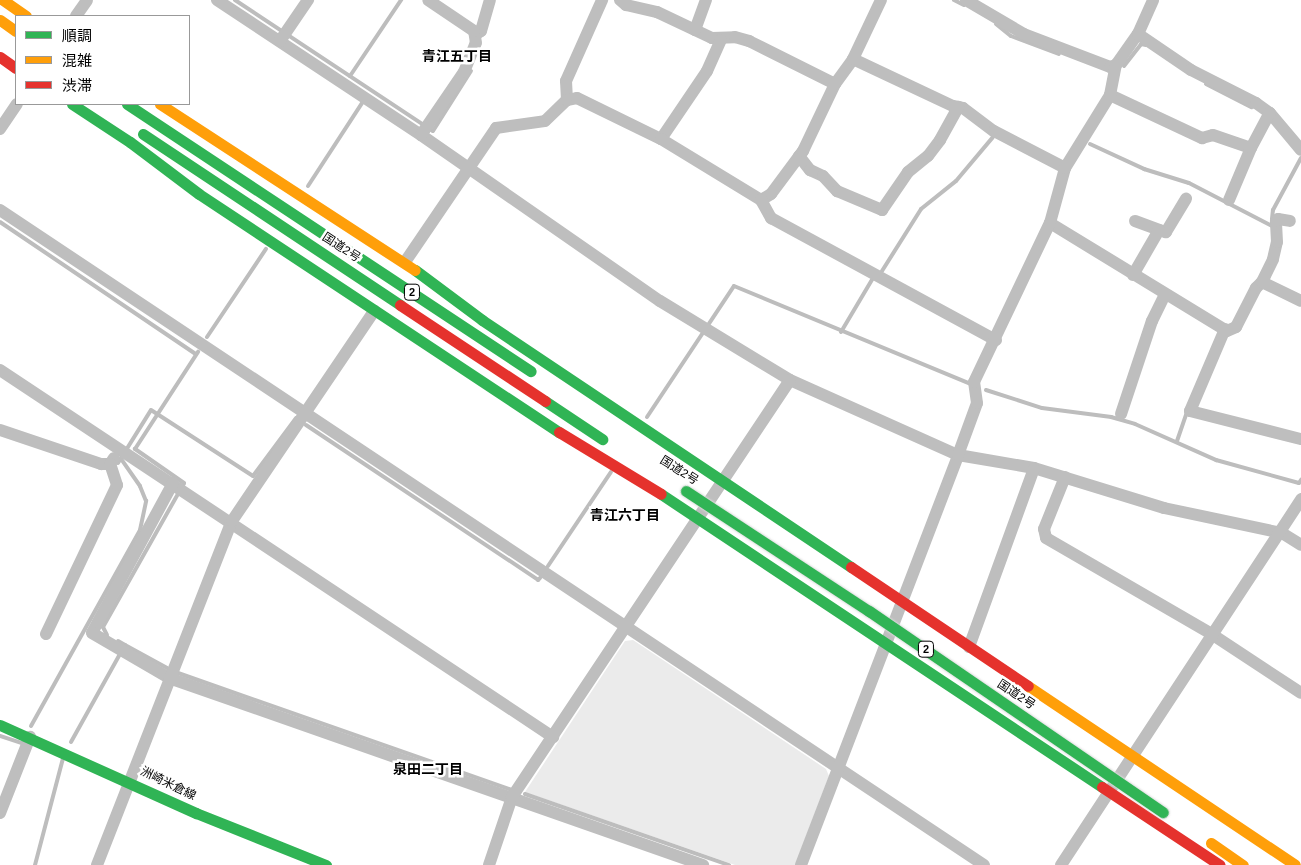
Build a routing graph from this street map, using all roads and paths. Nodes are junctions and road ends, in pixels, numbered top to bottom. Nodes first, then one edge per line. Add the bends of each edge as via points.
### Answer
1 (3, 0) edge
2 (87, 0) edge
3 (217, 0) edge
4 (308, 0) edge
5 (428, 0) edge
6 (490, 0) edge
7 (602, 0) edge
8 (620, 0) edge
9 (706, 0) edge
10 (881, 0) edge
11 (966, 0) edge
12 (1153, 0) edge
13 (25, 15) edge
14 (77, 15) edge
15 (0, 20) edge
16 (15, 30) edge
17 (695, 30) junction
18 (1138, 34) junction
19 (475, 35) junction
20 (284, 36) junction
21 (719, 43) junction
22 (0, 57) edge
23 (853, 59) junction
24 (1116, 65) junction
25 (15, 67) edge
26 (835, 84) junction
27 (1110, 95) junction
28 (567, 100) junction
29 (16, 105) edge
30 (74, 105) edge
31 (130, 105) edge
32 (162, 105) edge
33 (958, 107) junction
34 (1268, 116) junction
35 (0, 129) edge
36 (136, 130) dead end
37 (424, 130) junction
38 (661, 139) junction
39 (1250, 148) junction
40 (1301, 150) edge
41 (799, 156) junction
42 (1065, 168) junction
43 (470, 169) junction
44 (235, 174) junction
45 (1186, 199) dead end
46 (761, 200) junction
47 (1229, 200) dead end
48 (0, 210) edge
49 (1135, 221) dead end
50 (1290, 221) dead end
51 (1050, 223) junction
52 (1159, 230) junction
53 (406, 262) junction
54 (1133, 275) junction
55 (1262, 282) junction
56 (1165, 294) junction
57 (1301, 301) edge
58 (374, 311) junction
59 (482, 320) junction
60 (1224, 329) junction
61 (996, 340) junction
62 (457, 342) junction
63 (0, 370) edge
64 (538, 376) dead end
65 (790, 380) junction
66 (1121, 414) dead end
67 (306, 415) junction
68 (0, 430) edge
69 (1301, 439) edge
70 (613, 446) dead end
71 (592, 450) junction
72 (123, 451) junction
73 (958, 455) junction
74 (111, 468) junction
75 (1034, 468) junction
76 (1065, 477) junction
77 (722, 482) junction
78 (703, 484) dead end
79 (179, 486) junction
80 (682, 489) dead end
81 (1301, 499) edge
82 (727, 500) dead end
83 (698, 517) junction
84 (232, 521) junction
85 (776, 532) dead end
86 (1282, 532) junction
87 (1301, 545) edge
88 (903, 603) junction
89 (625, 625) junction
90 (46, 634) dead end
91 (1213, 635) junction
92 (887, 642) junction
93 (969, 647) junction
94 (986, 673) dead end
95 (169, 678) junction
96 (1301, 693) edge
97 (0, 725) edge
98 (30, 737) junction
99 (553, 737) junction
100 (1132, 757) junction
101 (1114, 762) dead end
102 (838, 768) junction
103 (1138, 778) dead end
104 (128, 780) junction
105 (1112, 791) junction
106 (512, 798) junction
107 (0, 813) edge
108 (1167, 814) dead end
109 (1255, 837) junction
110 (1203, 838) dead end
111 (97, 865) edge
112 (326, 865) edge
113 (489, 865) edge
114 (703, 865) edge
115 (801, 865) edge
116 (984, 865) edge
117 (1061, 865) edge
118 (1220, 865) edge
119 (1243, 865) edge
120 (1295, 865) edge
121 (1300, 865) edge

1 - 13 main road
2 - 14 street
3 - 20 street
4 - 20 street
5 - 19 street via 474,31
6 - 19 street via 481,31
7 - 28 street via 566,81
8 - 17 street
9 - 17 street
10 - 23 street
11 - 24 street via 1024,34 1110,67
12 - 18 street
15 - 16 main road
17 - 21 street
18 - 24 street
18 - 34 street
19 - 37 street via 476,43 464,72
20 - 37 street via 366,98
21 - 26 street via 735,37
21 - 38 street via 707,71
22 - 25 main road
23 - 26 street
23 - 33 street
24 - 27 street
26 - 41 street
27 - 39 street via 1202,138 1213,135
27 - 42 street
28 - 38 street via 577,98
28 - 43 street via 545,121 496,128
29 - 35 street
30 - 58 main road
31 - 44 main road, 国道2号 / 2
32 - 53 main road
33 - 41 street via 934,148 908,172 882,210 837,191 823,176 810,170
33 - 42 street via 994,132
34 - 39 street
34 - 40 street
36 - 62 main road, 国道2号 / 2
37 - 43 street
38 - 46 street
39 - 47 street
41 - 46 street via 771,194
42 - 51 street
43 - 53 street
43 - 65 street via 706,329
44 - 59 main road via 313,214 437,296
44 - 64 main road, 国道2号 / 2
45 - 52 street via 1166,232
46 - 61 street via 771,218
48 - 67 street
49 - 52 street
50 - 55 street via 1276,221 1275,250
51 - 54 street
51 - 61 street via 1038,242
52 - 54 street
53 - 59 main road
54 - 56 street
55 - 57 street
55 - 60 street via 1236,326
56 - 60 street
56 - 66 street via 1152,321
58 - 67 street
58 - 71 main road via 531,415
59 - 77 main road
60 - 69 street via 1190,411
61 - 73 street via 974,382 977,403
62 - 70 main road, 国道2号 / 2
62 - 71 main road via 475,365
63 - 72 street
65 - 73 street
65 - 77 street
67 - 84 street
67 - 89 street
68 - 74 street
71 - 83 main road
72 - 74 street
72 - 79 street
73 - 75 street
73 - 88 street
74 - 90 street via 117,485
75 - 76 street
75 - 93 street
76 - 86 street via 1164,508
76 - 91 street via 1044,529 1046,538
77 - 83 street
77 - 88 main road
78 - 82 main road, 国道2号
79 - 84 street
79 - 95 street via 92,633
80 - 108 main road, 国道2号 / 2, bridge via 869,611
81 - 86 street
83 - 89 street
83 - 92 main road
84 - 95 street
84 - 99 street
85 - 94 main road, 国道2号 / 2
86 - 87 street
86 - 91 street
88 - 92 street
88 - 93 main road
89 - 99 street
89 - 102 street
91 - 96 street
91 - 100 street
92 - 102 street
92 - 105 main road
93 - 100 main road
95 - 104 street
95 - 106 street
97 - 98 main road, 洲崎米倉線
98 - 104 main road, 洲崎米倉線
98 - 107 street
99 - 106 street
100 - 105 street
100 - 109 main road
101 - 103 main road
102 - 115 street
102 - 116 street
104 - 111 street
104 - 112 main road, 洲崎米倉線 via 196,813
105 - 117 street
105 - 118 main road
106 - 113 street
106 - 114 street
109 - 120 main road
109 - 121 main road
110 - 119 main road

